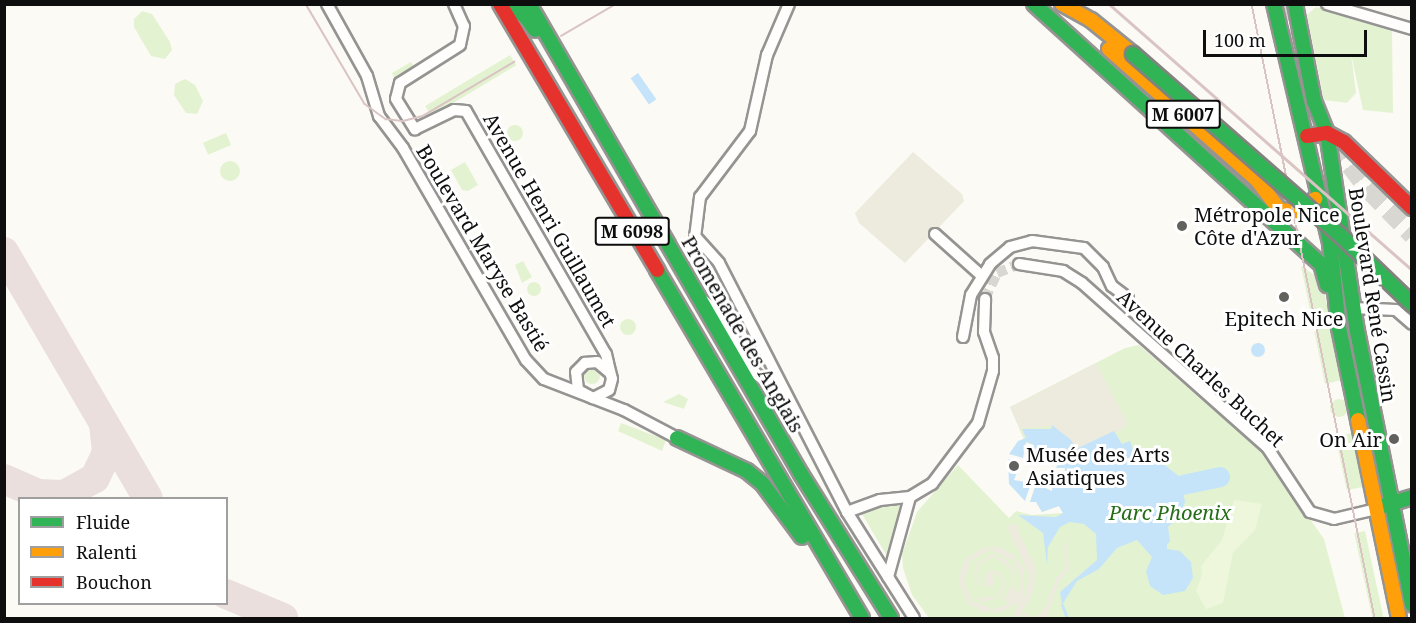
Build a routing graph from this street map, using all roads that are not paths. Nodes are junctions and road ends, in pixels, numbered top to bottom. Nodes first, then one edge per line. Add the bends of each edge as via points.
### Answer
1 (327, 4) edge
2 (454, 4) edge
3 (500, 4) edge
4 (505, 4) edge
5 (789, 4) edge
6 (1034, 4) edge
7 (1062, 4) edge
8 (1274, 4) edge
9 (1295, 4) edge
10 (1327, 4) edge
11 (534, 6) edge
12 (1412, 29) edge
13 (1109, 49) dead end
14 (569, 75) junction
15 (1327, 133) junction
16 (1307, 136) junction
17 (1318, 184) junction
18 (1412, 208) edge
19 (935, 234) dead end
20 (1019, 264) tunnel mouth
21 (982, 276) junction
22 (700, 298) junction
23 (1128, 298) dead end
24 (985, 299) tunnel mouth
25 (1412, 304) edge
26 (1353, 308) junction
27 (1412, 324) edge
28 (1339, 328) junction
29 (963, 337) dead end
30 (611, 376) junction
31 (587, 397) junction
32 (785, 397) junction
33 (624, 410) junction
34 (677, 438) joint
35 (910, 497) junction
36 (1412, 497) edge
37 (1391, 503) junction
38 (1376, 509) junction
39 (847, 512) junction
40 (888, 577) junction
41 (1412, 605) edge
42 (859, 615) edge
43 (891, 618) edge
44 (914, 618) edge
45 (1399, 618) edge

1 - 31 street, Boulevard Maryse Bastié via 367,76 384,124 403,148 526,360 544,379
2 - 30 street, Avenue Henri Guillaumet via 464,26 460,45 397,86 396,99 415,129 457,109 472,120 597,337
3 - 42 main road, M 6098
4 - 14 main road via 525,16
5 - 32 street via 767,55 750,131 700,197 695,226 696,238 719,263
6 - 28 main road, Boulevard René Cassin via 1324,268
7 - 25 main road, bridge via 1091,20 1133,54 1322,219
8 - 16 main road, Boulevard René Cassin
9 - 15 main road, Boulevard René Cassin via 1314,101
10 - 12 street
11 - 14 main road, Promenade des Anglais / M 6098
13 - 17 main road, M 6007 via 1257,180 1277,207 1288,213 1303,211 1311,205
14 - 22 main road, Promenade des Anglais / M 6098
15 - 16 main road
15 - 18 main road via 1369,163
15 - 26 main road, Boulevard René Cassin via 1348,252
16 - 17 main road, Boulevard René Cassin
17 - 28 main road, Boulevard René Cassin via 1330,243
19 - 21 street
20 - 38 street, Avenue Charles Buchet via 1063,271 1082,283 1267,447 1310,512 1334,519
21 - 23 street via 1010,247 1032,241 1067,245 1084,248 1094,256 1112,286
21 - 29 street via 971,295
22 - 32 street via 718,312 755,373
22 - 43 main road, Promenade des Anglais / M 6098 via 833,529
24 - 35 street via 984,332 993,357 978,423 932,484
26 - 27 street via 1396,310
26 - 37 main road, Boulevard René Cassin
28 - 38 main road, Boulevard René Cassin
30 - 31 street via 604,395
30 - 31 street via 597,362 580,367 575,384
30 - 33 street
31 - 33 street, Boulevard Maryse Bastié
32 - 39 street
33 - 34 street, Boulevard Maryse Bastié
34 - 42 main road via 732,462 762,483
35 - 39 street via 880,500
35 - 40 street
36 - 37 main road
37 - 38 main road
37 - 41 main road, Boulevard René Cassin
38 - 45 main road, Boulevard René Cassin
39 - 40 street
40 - 44 street

